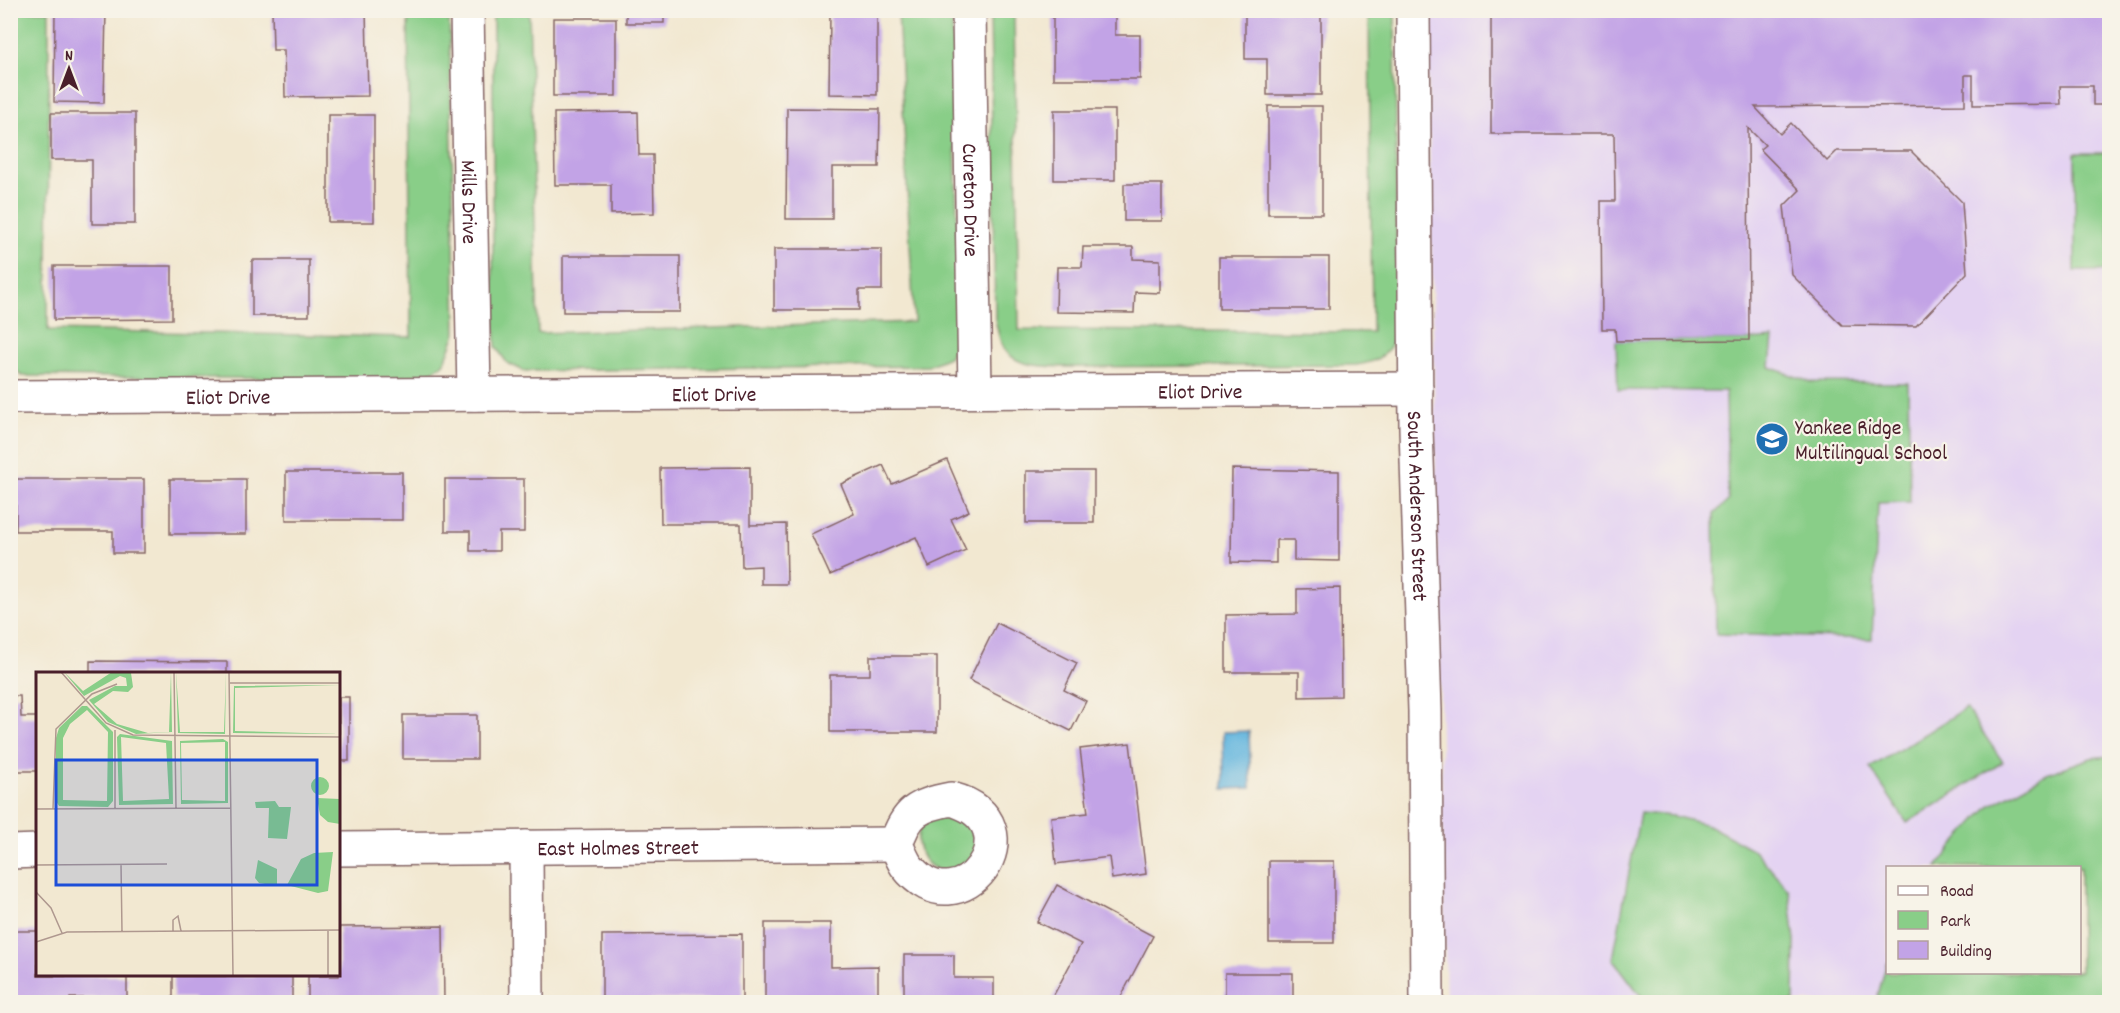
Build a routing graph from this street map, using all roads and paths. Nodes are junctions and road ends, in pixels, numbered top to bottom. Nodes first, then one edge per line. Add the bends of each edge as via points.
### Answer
1 (467, 10) edge
2 (969, 10) edge
3 (1413, 10) edge
4 (1416, 389) junction
5 (975, 391) junction
6 (474, 394) junction
7 (10, 397) edge
8 (896, 844) dead end
9 (526, 848) junction
10 (340, 849) edge
11 (36, 851) edge
12 (10, 852) edge
13 (527, 1002) edge
14 (1427, 1002) edge

1 - 6 street, Mills Drive
2 - 5 street, Cureton Drive
3 - 4 street, South Anderson Street
4 - 5 street, Eliot Drive
4 - 14 street, South Anderson Street via 1425,711
5 - 6 street, Eliot Drive
6 - 7 street, Eliot Drive
8 - 9 street, East Holmes Street
9 - 10 street, East Holmes Street
9 - 13 street
11 - 12 street

